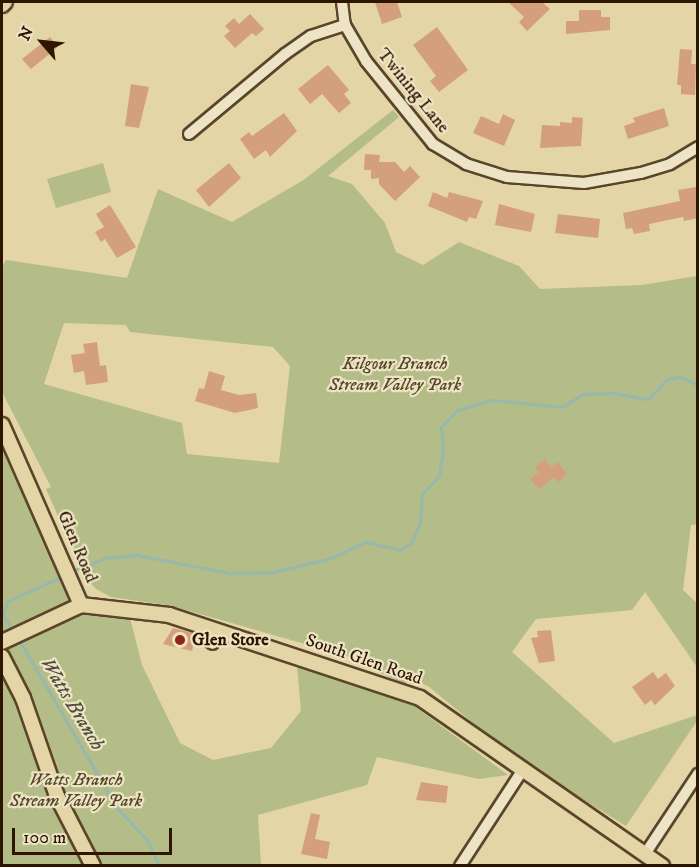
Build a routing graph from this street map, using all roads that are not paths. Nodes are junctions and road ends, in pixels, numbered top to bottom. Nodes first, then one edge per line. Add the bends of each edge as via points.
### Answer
1 (5, 2) edge
2 (342, 2) edge
3 (2, 5) edge
4 (345, 25) junction
5 (189, 134) dead end
6 (698, 147) edge
7 (2, 425) edge
8 (81, 605) junction
9 (205, 627) junction
10 (4, 640) edge
11 (213, 644) dead end
12 (2, 657) edge
13 (522, 771) junction
14 (698, 774) edge
15 (645, 854) junction
16 (93, 866) edge
17 (460, 866) edge
18 (662, 866) edge

1 - 3 main road
2 - 4 street, Twining Lane
4 - 5 street via 311,36 285,54
4 - 6 street, Twining Lane via 366,61 433,144 466,164 507,177 584,183 670,164
7 - 8 main road, Glen Road
8 - 9 main road, South Glen Road via 169,615
8 - 10 main road, Glen Road
9 - 11 street via 204,637
9 - 13 main road, South Glen Road via 420,698
12 - 16 main road via 23,698 57,796
13 - 15 main road, South Glen Road
13 - 17 street
14 - 15 street
15 - 18 main road, South Glen Road

